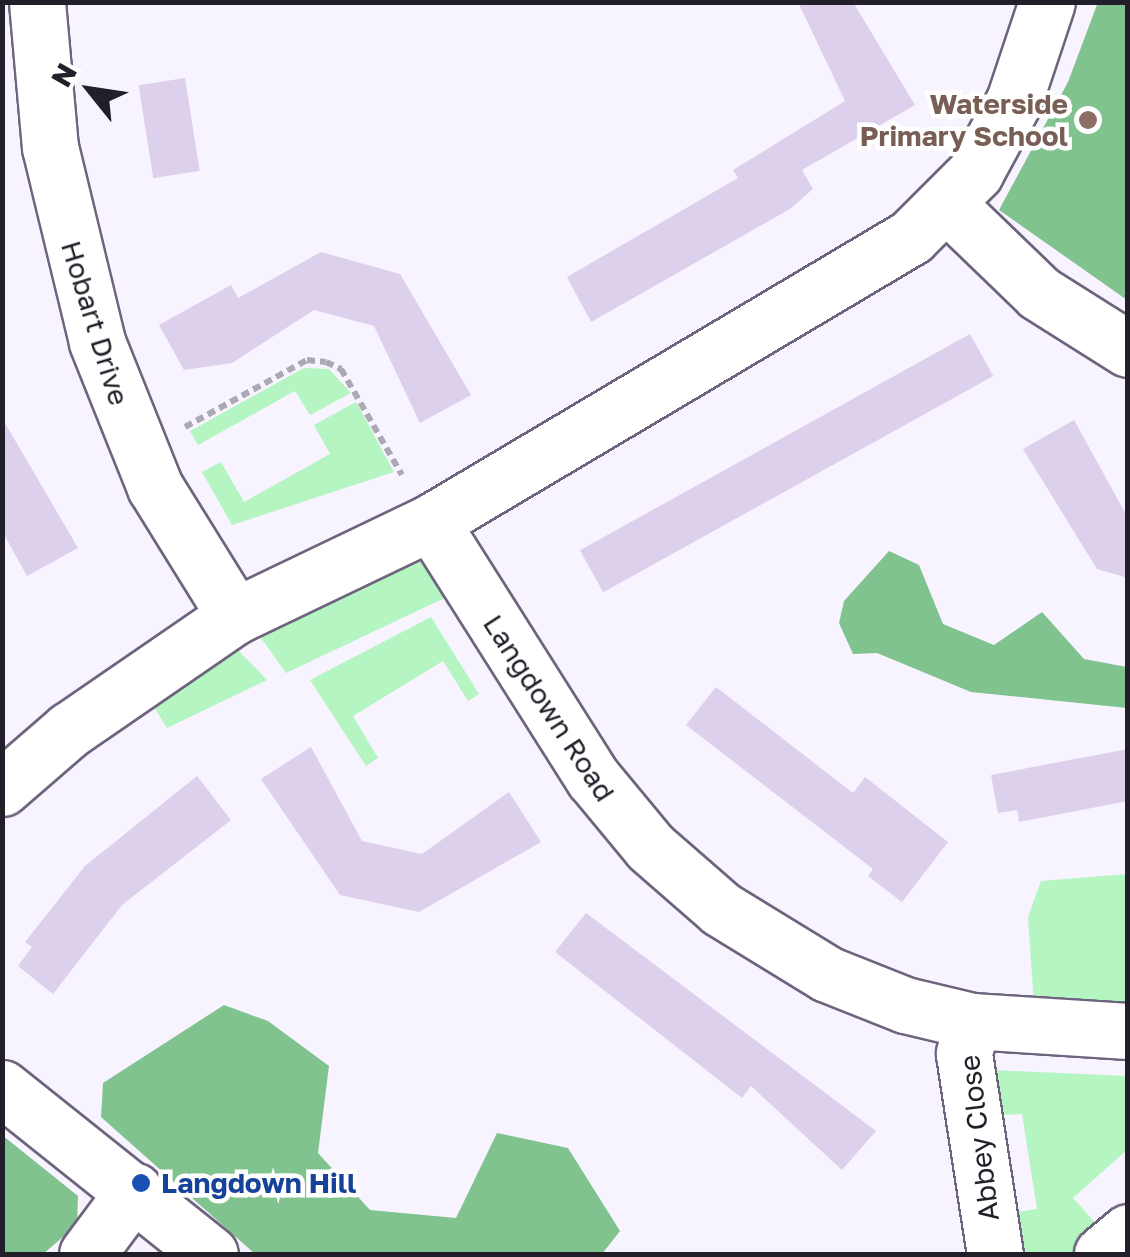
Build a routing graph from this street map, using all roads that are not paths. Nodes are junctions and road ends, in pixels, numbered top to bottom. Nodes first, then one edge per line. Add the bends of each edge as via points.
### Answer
1 (37, 2) edge
2 (1047, 2) edge
3 (950, 206) junction
4 (1128, 349) edge
5 (431, 522) junction
6 (235, 616) junction
7 (2, 788) edge
8 (972, 1021) junction
9 (1128, 1031) edge
10 (2, 1088) edge
11 (134, 1191) junction
12 (1128, 1232) edge
13 (87, 1254) edge
14 (210, 1254) edge
15 (995, 1254) edge
16 (1102, 1254) edge

1 - 6 street, Hobart Drive via 50,147 97,342 155,488
2 - 3 street via 1014,101
3 - 4 street via 1039,293
3 - 5 street
5 - 6 street
5 - 8 street, Langdown Road via 558,730 685,881 827,974
6 - 7 street via 69,730
8 - 9 street, Langdown Road
8 - 15 street, Abbey Close via 964,1054
10 - 11 street
11 - 13 street
11 - 14 street
12 - 16 street

